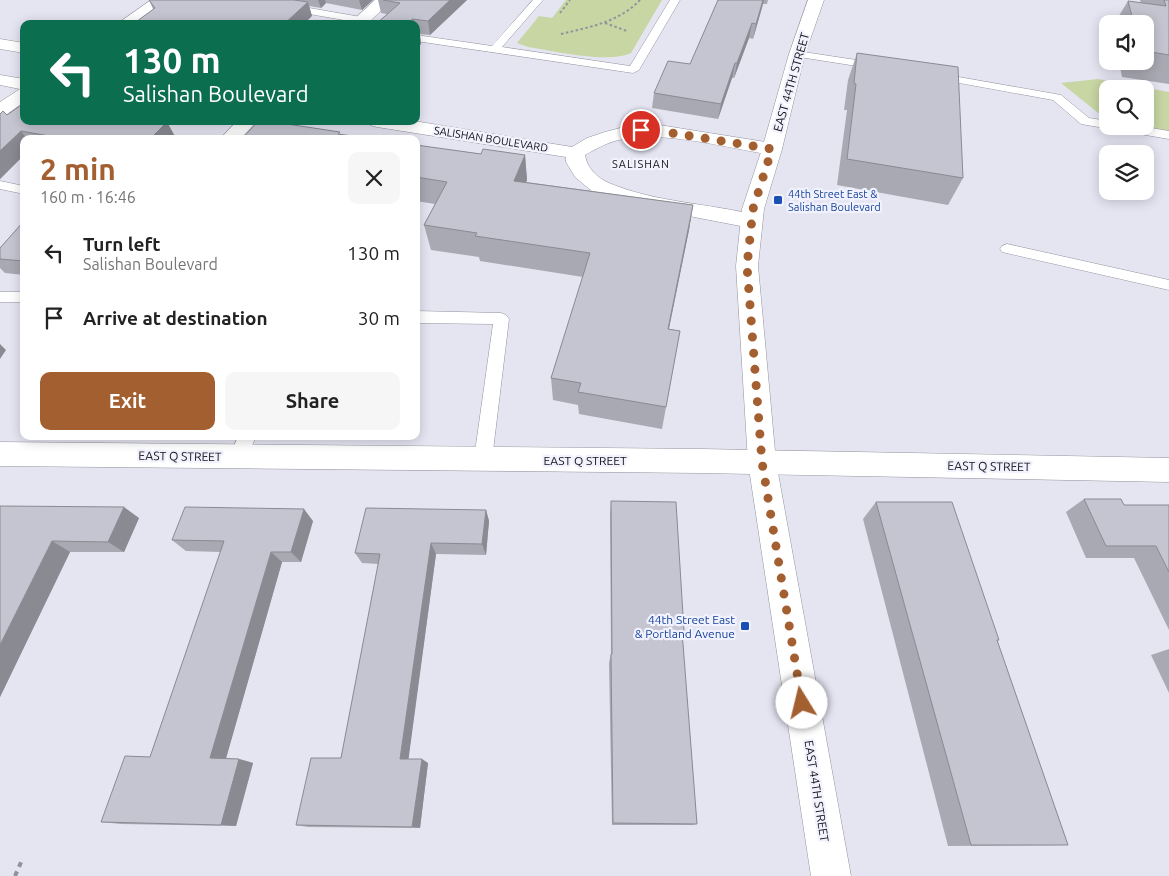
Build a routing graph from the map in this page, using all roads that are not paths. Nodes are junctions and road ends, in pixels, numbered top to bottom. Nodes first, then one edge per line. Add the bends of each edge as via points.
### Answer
1 (161, 0) edge
2 (246, 0) edge
3 (384, 0) edge
4 (538, 0) edge
5 (675, 0) edge
6 (816, 0) edge
7 (131, 20) edge
8 (349, 20) edge
9 (361, 20) edge
10 (420, 39) edge
11 (0, 44) edge
12 (20, 47) edge
13 (494, 50) junction
14 (797, 54) junction
15 (889, 68) edge
16 (927, 75) edge
17 (0, 80) edge
18 (20, 83) edge
19 (20, 96) edge
20 (0, 110) edge
21 (1099, 123) edge
22 (244, 125) edge
23 (402, 125) edge
24 (1154, 133) edge
25 (233, 135) edge
26 (1169, 136) edge
27 (772, 149) junction
28 (575, 153) junction
29 (0, 186) edge
30 (20, 189) edge
31 (751, 220) junction
32 (1007, 249) dead end
33 (1169, 285) edge
34 (0, 297) edge
35 (20, 297) edge
36 (420, 318) edge
37 (243, 446) edge
38 (12, 448) edge
39 (484, 459) junction
40 (762, 462) junction
41 (1169, 470) edge
42 (831, 876) edge

1 - 7 street
2 - 8 lane
3 - 9 street
4 - 13 lane
5 - 13 lane via 633,70
6 - 14 street, EAST 44TH STREET
10 - 13 lane
11 - 12 street
14 - 15 lane
14 - 27 street, EAST 44TH STREET
16 - 21 lane via 1057,97 1085,121
17 - 18 street
19 - 20 street
22 - 25 street
23 - 28 street, SALISHAN BOULEVARD
24 - 26 lane
27 - 28 street via 653,130 612,136
27 - 31 street, EAST 44TH STREET
28 - 31 street via 582,173 600,187 637,199
29 - 30 lane
31 - 40 street, EAST 44TH STREET via 747,266
32 - 33 lane
34 - 35 lane
36 - 39 lane via 502,319
37 - 38 street, EAST Q STREET
37 - 39 street, EAST Q STREET
39 - 40 street, EAST Q STREET
40 - 41 street, EAST Q STREET
40 - 42 street, EAST 44TH STREET

